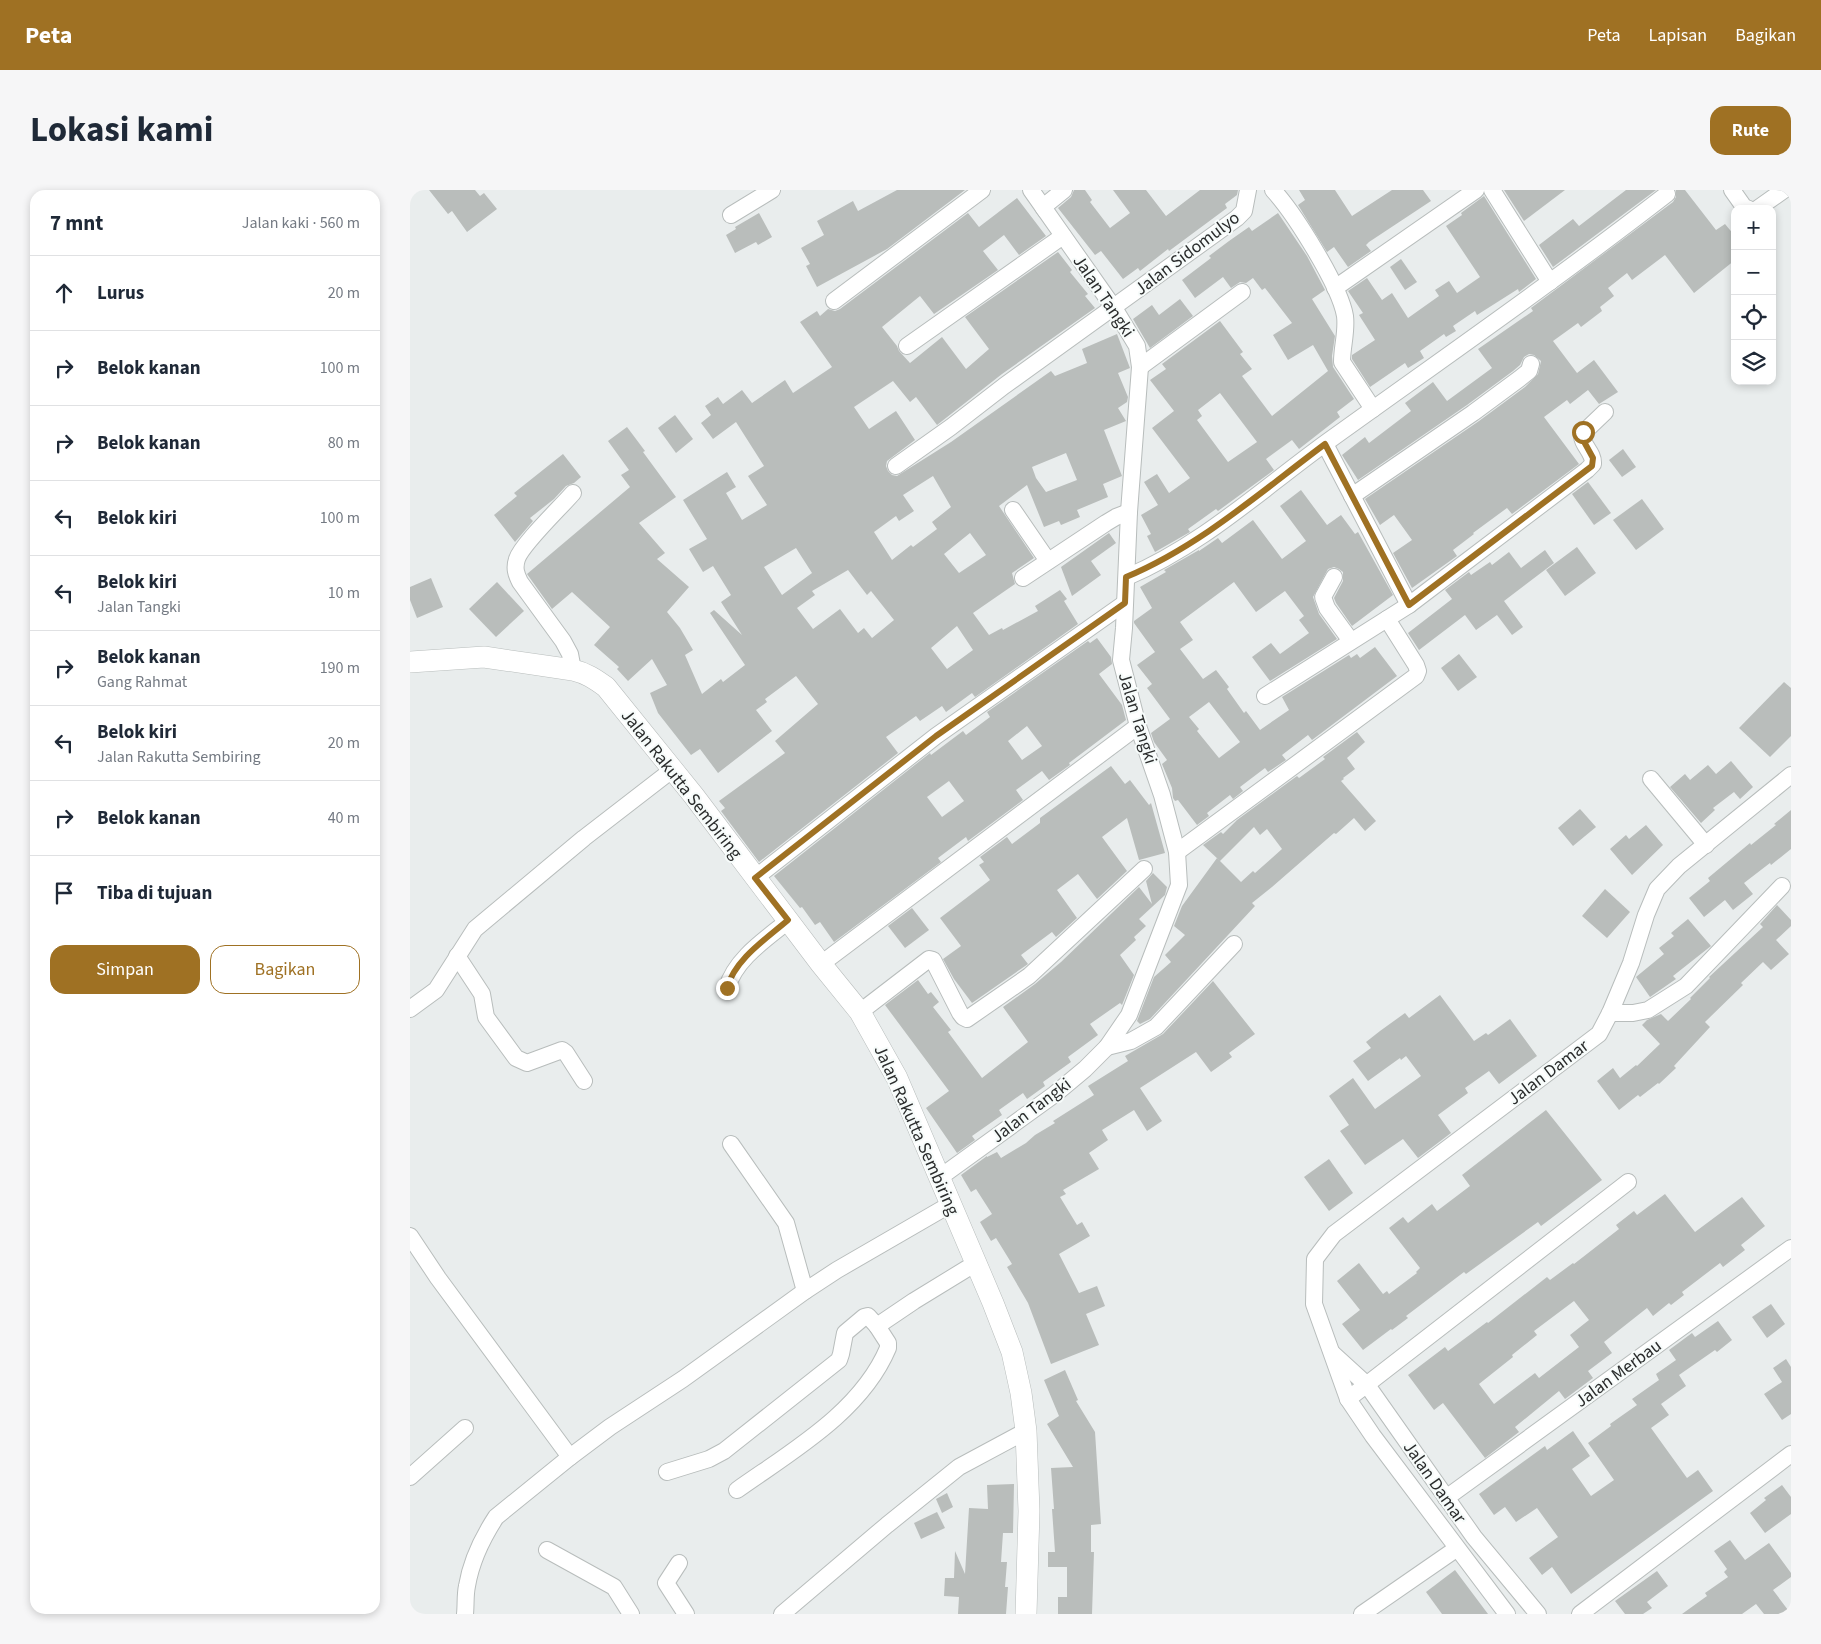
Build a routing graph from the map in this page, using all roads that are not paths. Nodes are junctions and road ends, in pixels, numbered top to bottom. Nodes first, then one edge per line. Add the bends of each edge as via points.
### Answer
1 (772, 190) edge
2 (982, 190) edge
3 (1030, 190) edge
4 (1064, 190) edge
5 (1248, 190) edge
6 (1273, 190) edge
7 (1476, 190) edge
8 (1492, 190) edge
9 (1732, 190) edge
10 (1784, 190) edge
11 (1667, 194) dead end
12 (1743, 205) edge
13 (1762, 205) edge
14 (1046, 211) junction
15 (731, 215) dead end
16 (1064, 236) junction
17 (1550, 282) junction
18 (1335, 288) junction
19 (1242, 292) dead end
20 (834, 301) dead end
21 (1114, 308) junction
22 (908, 346) dead end
23 (1531, 364) dead end
24 (1140, 367) junction
25 (1373, 409) junction
26 (1605, 412) dead end
27 (1325, 444) junction
28 (896, 466) dead end
29 (573, 493) dead end
30 (1352, 496) junction
31 (1013, 510) dead end
32 (1129, 512) junction
33 (1048, 561) junction
34 (1126, 577) junction
35 (1023, 578) dead end
36 (1334, 578) dead end
37 (1125, 603) junction
38 (1409, 605) junction
39 (1387, 619) junction
40 (1351, 641) junction
41 (410, 662) edge
42 (573, 670) junction
43 (1265, 696) dead end
44 (1138, 726) junction
45 (672, 770) junction
46 (1791, 775) edge
47 (1651, 780) dead end
48 (1706, 845) junction
49 (1177, 852) junction
50 (1144, 870) dead end
51 (755, 878) junction
52 (1782, 886) dead end
53 (788, 920) junction
54 (1234, 944) dead end
55 (457, 956) junction
56 (821, 964) junction
57 (727, 988) dead end
58 (410, 1009) edge
59 (860, 1012) junction
60 (1610, 1013) junction
61 (1106, 1047) junction
62 (584, 1081) dead end
63 (731, 1144) dead end
64 (939, 1178) junction
65 (1628, 1182) dead end
66 (951, 1204) junction
67 (410, 1236) edge
68 (1791, 1248) edge
69 (976, 1262) junction
70 (805, 1291) junction
71 (877, 1326) junction
72 (1331, 1353) junction
73 (1367, 1385) junction
74 (1348, 1399) junction
75 (465, 1428) dead end
76 (1026, 1431) junction
77 (1791, 1454) edge
78 (570, 1457) junction
79 (667, 1472) dead end
80 (410, 1477) edge
81 (737, 1490) dead end
82 (1446, 1498) junction
83 (1456, 1549) junction
84 (547, 1550) dead end
85 (679, 1563) dead end
86 (465, 1614) edge
87 (631, 1614) edge
88 (686, 1614) edge
89 (782, 1614) edge
90 (1026, 1614) edge
91 (1362, 1614) edge
92 (1507, 1614) edge
93 (1538, 1614) edge
94 (1580, 1614) edge

1 - 15 street
2 - 20 street
3 - 14 street, Jalan Tangki
4 - 14 street via 1043,207
5 - 21 street, Jalan Sidomulyo via 1244,211 1237,218
6 - 18 street via 1300,226
7 - 18 street
8 - 17 street
9 - 12 street
10 - 13 street
11 - 17 street
14 - 16 street, Jalan Tangki
16 - 21 street, Jalan Tangki
16 - 22 street
17 - 25 street
18 - 25 street via 1345,318 1342,362
19 - 24 street
21 - 24 street, Jalan Tangki via 1137,346
21 - 28 street, Jalan Sidomulyo
23 - 30 street via 1529,371 1519,380
24 - 32 street, Jalan Tangki
25 - 27 street
26 - 38 street via 1582,434 1593,458 1592,466
27 - 30 street
27 - 34 street via 1207,533 1154,566
29 - 42 street via 521,551 516,574 563,641
30 - 38 street
31 - 33 street
32 - 33 street
32 - 34 street, Jalan Tangki
33 - 35 street
34 - 37 street, Jalan Tangki
36 - 40 street via 1323,597
37 - 44 street, Jalan Tangki via 1121,660
37 - 51 street via 936,736
38 - 39 street
39 - 40 street
39 - 49 street via 1416,665 1416,676
40 - 43 street
41 - 42 main road, Jalan Rakutta Sembiring via 484,657
42 - 45 main road, Jalan Rakutta Sembiring via 585,673 606,687
44 - 49 street, Jalan Tangki
44 - 56 street
45 - 51 main road, Jalan Rakutta Sembiring
45 - 55 street via 475,929
46 - 48 street, Jalan Damar
47 - 48 street
48 - 60 street, Jalan Damar via 1657,889
49 - 61 street, Jalan Tangki via 1179,885 1129,1016
50 - 59 street via 1029,976 968,1018 960,1013 933,960 929,959
51 - 53 main road, Jalan Rakutta Sembiring
52 - 60 street via 1686,986 1648,1010
53 - 56 main road, Jalan Rakutta Sembiring
53 - 57 street via 744,960
54 - 61 street via 1156,1027 1131,1041
55 - 58 street via 436,990
55 - 62 street via 482,994 486,1017 516,1058 526,1062 562,1050
56 - 59 main road, Jalan Rakutta Sembiring
59 - 64 main road, Jalan Rakutta Sembiring via 898,1078
60 - 72 street, Jalan Damar via 1599,1034 1334,1234 1315,1259 1314,1304
61 - 64 street, Jalan Tangki via 1056,1094
63 - 70 street via 786,1223
64 - 66 main road, Jalan Rakutta Sembiring
65 - 73 street
66 - 69 main road, Jalan Rakutta Sembiring
66 - 70 street
67 - 78 street
68 - 82 street, Jalan Merbau
69 - 71 street
69 - 76 main road, Jalan Rakutta Sembiring via 1012,1352
70 - 78 street
71 - 79 street via 868,1316 864,1317 845,1333 839,1360 717,1456
71 - 81 street via 888,1348 861,1391 820,1432
72 - 73 street, Jalan Damar
72 - 74 street, Jalan Damar
73 - 74 street
73 - 82 street, Jalan Damar
74 - 83 street, Jalan Damar
75 - 80 street
76 - 89 street via 958,1468
76 - 90 main road, Jalan Rakutta Sembiring via 1029,1511
77 - 94 street
78 - 86 street via 496,1517 472,1566 466,1587
82 - 93 street, Jalan Damar
83 - 91 street
83 - 92 street, Jalan Damar
84 - 87 street via 614,1587
85 - 88 street via 666,1583

